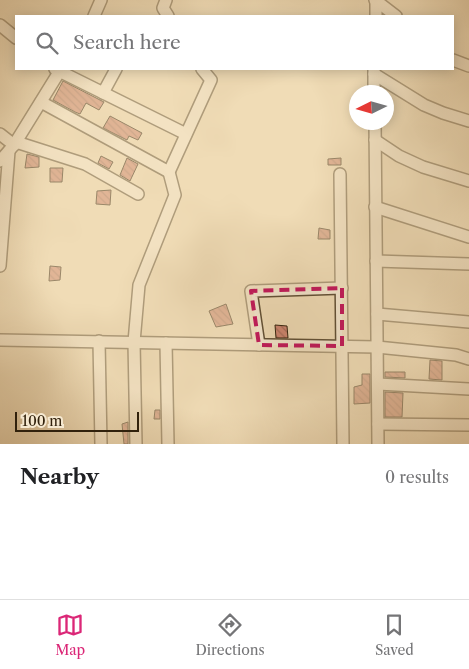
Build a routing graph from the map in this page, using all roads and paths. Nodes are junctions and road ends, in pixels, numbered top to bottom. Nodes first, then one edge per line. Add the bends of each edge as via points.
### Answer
1 (101, 0) edge
2 (166, 0) edge
3 (376, 1) edge
4 (94, 15) edge
5 (167, 15) edge
6 (376, 15) edge
7 (395, 15) edge
8 (0, 25) edge
9 (15, 37) edge
10 (454, 60) edge
11 (469, 66) edge
12 (59, 70) edge
13 (115, 70) edge
14 (203, 70) edge
15 (374, 71) edge
16 (374, 85) edge
17 (102, 93) junction
18 (41, 102) junction
19 (469, 121) edge
20 (374, 130) edge
21 (0, 134) edge
22 (186, 134) junction
23 (375, 140) junction
24 (13, 146) junction
25 (0, 162) edge
26 (169, 172) junction
27 (340, 174) dead end
28 (469, 181) edge
29 (138, 194) dead end
30 (376, 207) junction
31 (469, 238) edge
32 (376, 260) junction
33 (469, 264) edge
34 (0, 266) edge
35 (342, 288) junction
36 (377, 314) junction
37 (469, 322) edge
38 (0, 340) edge
39 (99, 342) junction
40 (134, 342) junction
41 (166, 343) junction
42 (259, 345) junction
43 (342, 346) junction
44 (377, 347) junction
45 (469, 359) edge
46 (378, 384) junction
47 (469, 389) edge
48 (378, 424) junction
49 (469, 425) edge
50 (101, 444) edge
51 (136, 444) edge
52 (168, 444) edge
53 (343, 444) edge
54 (378, 444) edge

1 - 4 street
2 - 5 street via 163,8
3 - 6 street
3 - 7 street
8 - 9 street
10 - 11 street
12 - 17 street
12 - 18 street
13 - 17 street
14 - 22 street via 210,80
15 - 16 street
15 - 19 street via 424,105
17 - 22 street
18 - 24 street
18 - 26 street
20 - 23 street
21 - 24 street
22 - 26 street
23 - 28 street via 423,167
23 - 30 street
24 - 25 street
24 - 29 street via 85,164
24 - 34 street
26 - 40 street via 175,195 139,285
27 - 35 street
30 - 31 street
30 - 32 street
32 - 33 street
32 - 36 street
35 - 42 street via 251,291
35 - 43 street
36 - 37 street
36 - 44 street
38 - 39 street
39 - 40 street
39 - 50 street
40 - 41 street
40 - 51 street
41 - 42 street
41 - 52 street
42 - 43 street
43 - 44 street
43 - 53 street
44 - 45 street
44 - 46 street
46 - 47 street
46 - 48 street
48 - 49 street
48 - 54 street

